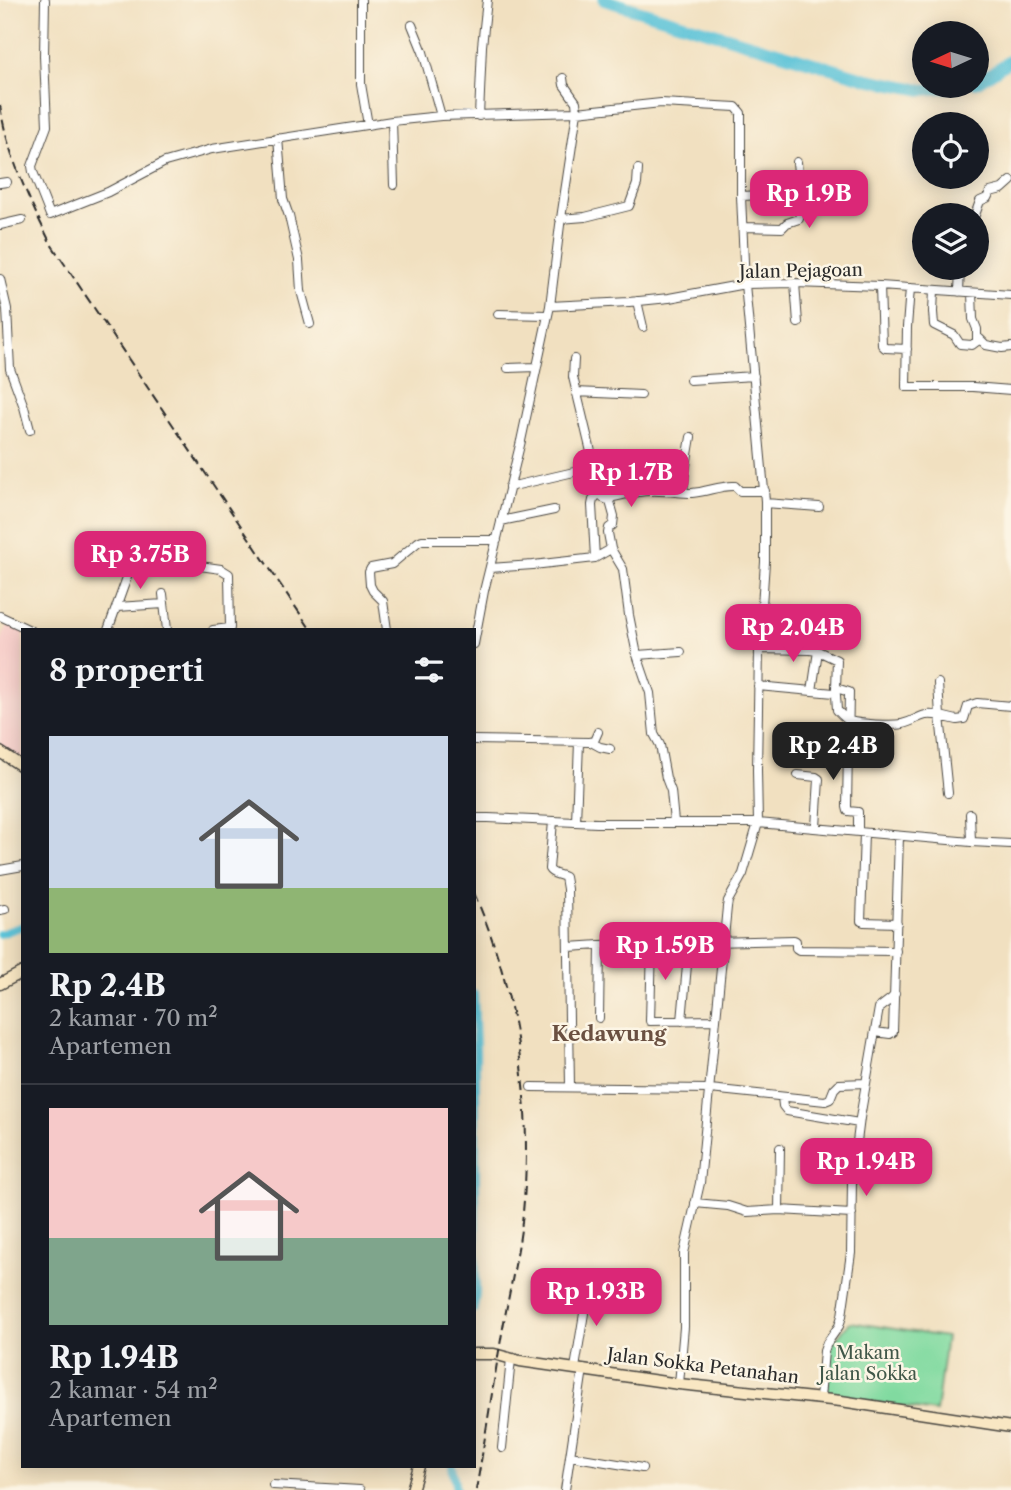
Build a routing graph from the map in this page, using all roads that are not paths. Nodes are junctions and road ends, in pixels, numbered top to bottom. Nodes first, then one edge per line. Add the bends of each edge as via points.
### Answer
1 (45, 0) edge
2 (361, 0) edge
3 (487, 0) edge
4 (412, 25) dead end
5 (563, 78) dead end
6 (577, 112) junction
7 (441, 116) junction
8 (479, 116) junction
9 (393, 121) junction
10 (368, 125) junction
11 (278, 138) junction
12 (797, 162) dead end
13 (638, 169) dead end
14 (1011, 181) edge
15 (394, 185) dead end
16 (764, 195) dead end
17 (741, 196) junction
18 (979, 203) edge
19 (22, 219) dead end
20 (561, 219) junction
21 (0, 225) edge
22 (743, 227) junction
23 (0, 279) edge
24 (960, 280) edge
25 (795, 283) junction
26 (745, 284) junction
27 (880, 286) junction
28 (910, 288) junction
29 (934, 290) junction
30 (959, 292) junction
31 (972, 293) junction
32 (1011, 295) edge
33 (637, 301) junction
34 (549, 311) junction
35 (498, 314) dead end
36 (798, 323) dead end
37 (310, 324) dead end
38 (643, 327) dead end
39 (978, 340) junction
40 (1011, 347) edge
41 (906, 349) junction
42 (574, 359) dead end
43 (537, 367) junction
44 (508, 368) dead end
45 (754, 376) junction
46 (690, 380) dead end
47 (1011, 390) edge
48 (576, 392) junction
49 (641, 395) dead end
50 (30, 430) dead end
51 (691, 437) dead end
52 (590, 470) junction
53 (509, 487) junction
54 (765, 491) junction
55 (683, 492) junction
56 (599, 493) junction
57 (609, 498) junction
58 (765, 503) junction
59 (819, 507) dead end
60 (554, 510) dead end
61 (501, 521) junction
62 (496, 540) junction
63 (611, 549) junction
64 (595, 558) junction
65 (200, 566) dead end
66 (489, 568) junction
67 (130, 569) dead end
68 (117, 607) junction
69 (0, 616) edge
70 (26, 628) edge
71 (109, 628) edge
72 (167, 628) edge
73 (230, 628) edge
74 (387, 628) edge
75 (476, 634) edge
76 (759, 649) junction
77 (818, 651) junction
78 (681, 652) dead end
79 (637, 655) junction
80 (938, 683) dead end
81 (758, 686) junction
82 (812, 691) junction
83 (1011, 706) edge
84 (940, 716) junction
85 (850, 720) junction
86 (598, 732) dead end
87 (476, 740) edge
88 (579, 742) junction
89 (591, 742) junction
90 (610, 749) dead end
91 (0, 752) edge
92 (21, 766) edge
93 (798, 775) dead end
94 (948, 793) dead end
95 (970, 814) dead end
96 (476, 818) edge
97 (553, 821) junction
98 (576, 822) junction
99 (674, 822) junction
100 (758, 823) junction
101 (816, 827) junction
102 (861, 832) junction
103 (899, 836) junction
104 (971, 842) junction
105 (1011, 844) edge
106 (21, 866) edge
107 (0, 870) edge
108 (897, 923) junction
109 (724, 942) junction
110 (689, 943) junction
111 (652, 944) junction
112 (600, 945) junction
113 (569, 947) junction
114 (896, 951) junction
115 (21, 973) edge
116 (0, 984) edge
117 (895, 994) junction
118 (599, 1018) dead end
119 (716, 1020) junction
120 (681, 1021) junction
121 (875, 1032) junction
122 (866, 1083) junction
123 (570, 1086) junction
124 (531, 1087) dead end
125 (710, 1089) junction
126 (782, 1097) junction
127 (859, 1123) junction
128 (780, 1148) dead end
129 (695, 1203) junction
130 (779, 1210) junction
131 (852, 1214) junction
132 (589, 1283) dead end
133 (477, 1354) edge
134 (511, 1359) junction
135 (579, 1368) junction
136 (679, 1384) junction
137 (820, 1398) junction
138 (1011, 1427) edge
139 (502, 1448) dead end
140 (570, 1456) junction
141 (418, 1468) edge
142 (642, 1468) dead end
143 (273, 1485) dead end
144 (360, 1490) edge
145 (412, 1490) edge
146 (565, 1490) edge

1 - 11 street via 47,126 32,166 50,215 176,158
2 - 10 street via 361,84
3 - 8 street
4 - 7 street
5 - 6 street
6 - 8 street
6 - 17 street via 661,103 736,107 742,118
6 - 20 street
7 - 8 street
7 - 9 street
9 - 10 street
9 - 15 street
10 - 11 street
11 - 37 street via 283,199
12 - 22 street via 799,219 782,228
13 - 20 street via 629,206
14 - 18 street
16 - 17 street
17 - 22 street
19 - 21 street
20 - 34 street
22 - 26 street
23 - 50 street via 8,309 10,369
24 - 30 street
25 - 26 street, Jalan Pejagoan
25 - 27 street, Jalan Pejagoan
25 - 36 street
26 - 33 street, Jalan Pejagoan
26 - 45 street
27 - 28 street, Jalan Pejagoan
27 - 41 street via 882,345
28 - 29 street, Jalan Pejagoan
28 - 41 street
29 - 30 street, Jalan Pejagoan
29 - 39 street via 934,325 954,335 960,344 972,345
30 - 31 street, Jalan Pejagoan
31 - 32 street, Jalan Pejagoan
31 - 39 street
33 - 34 street, Jalan Pejagoan
33 - 38 street
34 - 35 street, Jalan Pejagoan
34 - 43 street
39 - 40 street
41 - 47 street via 906,387
42 - 48 street
43 - 44 street
43 - 53 street
45 - 46 street
45 - 54 street
48 - 49 street
48 - 52 street via 591,445
51 - 55 street
52 - 53 street
52 - 56 street
53 - 61 street
54 - 55 street via 740,491 733,485
54 - 58 street
55 - 57 street
56 - 57 street
56 - 64 street via 592,505
57 - 63 street via 614,516 608,533
58 - 59 street
58 - 76 street
60 - 61 street
61 - 62 street
62 - 66 street
62 - 74 street via 422,540 391,564 371,568 371,587 383,601
63 - 64 street
63 - 79 street via 623,569
64 - 66 street
65 - 73 street via 229,574
66 - 75 street
67 - 68 street
68 - 71 street
68 - 72 street via 164,599
69 - 70 street
76 - 77 street
76 - 81 street
77 - 82 street
77 - 85 street via 837,660 835,685 849,692
78 - 79 street
79 - 99 street via 650,693 654,736 662,753
80 - 84 street
81 - 82 street
81 - 100 street
82 - 85 street via 835,694 836,710
83 - 84 street via 977,703 968,706 961,721
84 - 85 street via 924,715 889,725
84 - 94 street
85 - 102 street via 847,808 858,812
86 - 89 street
87 - 88 street
88 - 89 street
88 - 98 street
89 - 90 street
91 - 92 street
93 - 101 street via 819,779
95 - 104 street
96 - 97 street
97 - 98 street
97 - 113 street via 549,869 565,877
98 - 99 street
99 - 100 street
100 - 101 street
100 - 109 street via 743,874 727,904
101 - 102 street
102 - 103 street
102 - 108 street via 861,921
103 - 104 street
103 - 108 street
104 - 105 street
106 - 107 street
108 - 114 street
109 - 110 street
109 - 114 street via 794,940 799,950
109 - 119 street
110 - 111 street
110 - 120 street
111 - 112 street
111 - 120 street via 650,1021
112 - 113 street
112 - 118 street
113 - 123 street
114 - 117 street
115 - 116 street
117 - 121 street via 879,1008
117 - 121 street via 892,1032
119 - 120 street
119 - 125 street
121 - 122 street
122 - 126 street via 839,1084 825,1101
122 - 127 street
123 - 124 street
123 - 125 street
125 - 126 street
125 - 129 street
126 - 127 street via 787,1111
127 - 131 street
128 - 130 street
129 - 130 street via 747,1212
129 - 136 street via 684,1253
130 - 131 street
131 - 137 street via 842,1315 825,1346
132 - 135 street
133 - 134 street, Jalan Sokka Petanahan
134 - 135 street, Jalan Sokka Petanahan
134 - 139 street
135 - 136 street, Jalan Sokka Petanahan
135 - 140 street
136 - 137 street, Jalan Sokka Petanahan
137 - 138 street, Jalan Sokka Petanahan
140 - 142 street
140 - 146 street
141 - 145 street
143 - 144 street

